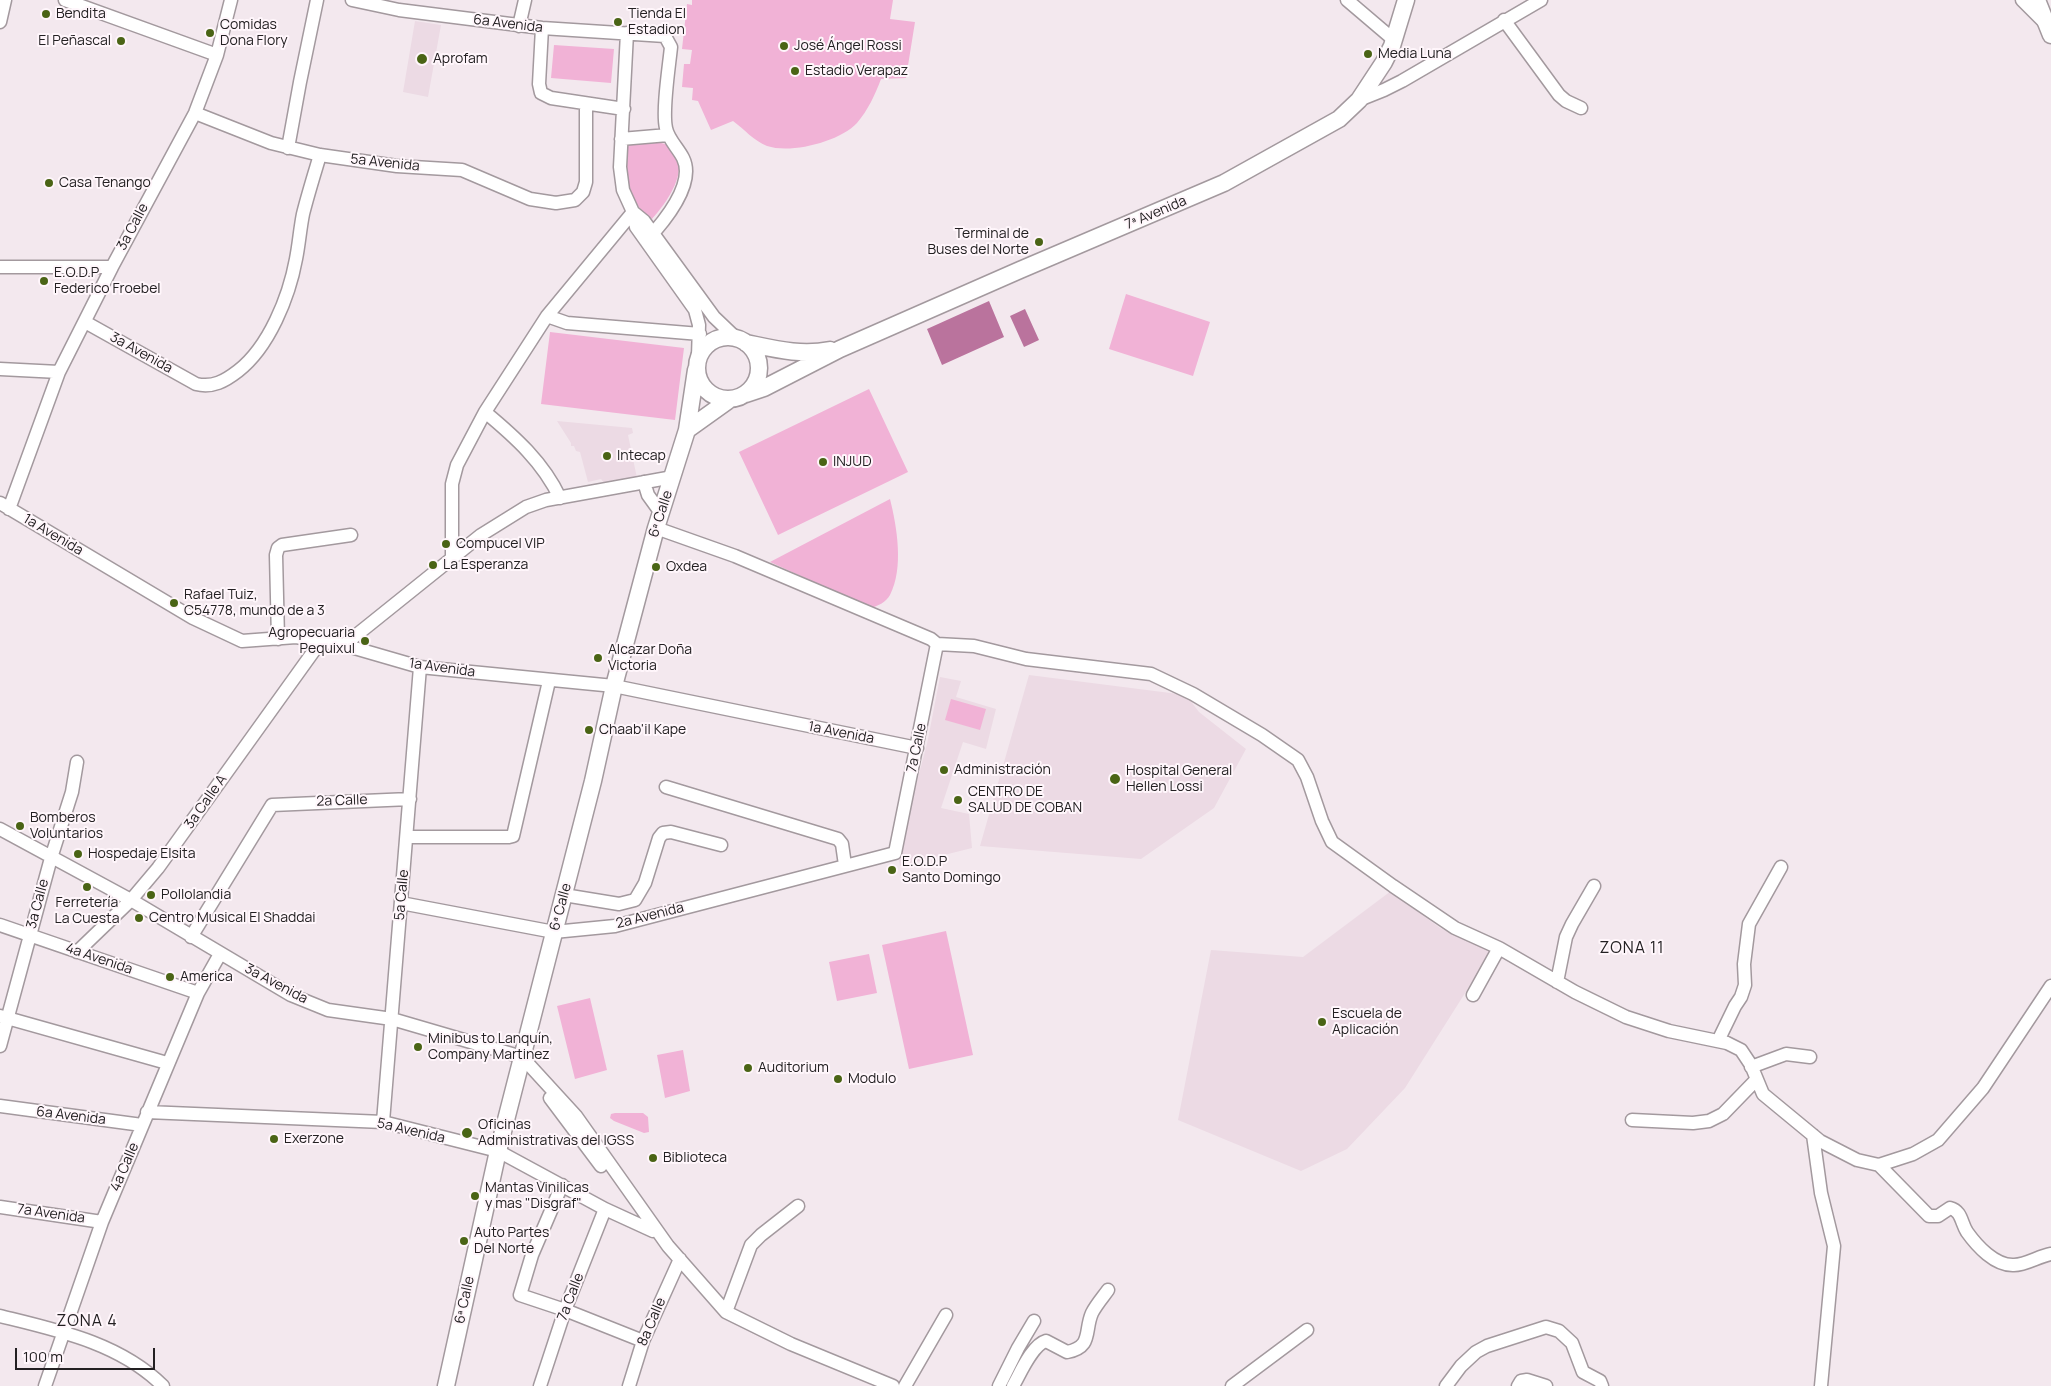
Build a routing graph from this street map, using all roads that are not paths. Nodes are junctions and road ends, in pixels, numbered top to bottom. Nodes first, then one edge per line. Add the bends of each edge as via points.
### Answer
1 (5, 0) edge
2 (65, 0) edge
3 (231, 0) edge
4 (317, 0) edge
5 (352, 0) edge
6 (525, 0) edge
7 (1347, 0) edge
8 (1406, 0) edge
9 (1541, 0) edge
10 (2022, 0) edge
11 (2037, 0) edge
12 (1504, 20) junction
13 (0, 22) edge
14 (519, 26) junction
15 (542, 28) junction
16 (2049, 28) edge
17 (627, 34) junction
18 (1394, 40) junction
19 (217, 55) junction
20 (1359, 100) junction
21 (586, 104) junction
22 (1581, 108) dead end
23 (624, 109) junction
24 (195, 113) junction
25 (668, 135) junction
26 (621, 139) junction
27 (288, 148) junction
28 (320, 155) junction
29 (633, 212) junction
30 (650, 237) junction
31 (0, 267) edge
32 (112, 267) junction
33 (547, 316) junction
34 (85, 322) junction
35 (700, 334) junction
36 (741, 340) junction
37 (840, 349) junction
38 (697, 364) junction
39 (0, 369) edge
40 (59, 372) junction
41 (746, 394) junction
42 (729, 400) junction
43 (486, 412) junction
44 (687, 430) junction
45 (673, 477) junction
46 (644, 482) junction
47 (560, 498) junction
48 (4, 506) edge
49 (658, 520) junction
50 (351, 535) dead end
51 (452, 558) junction
52 (278, 639) junction
53 (320, 640) junction
54 (937, 644) junction
55 (344, 645) junction
56 (420, 667) junction
57 (549, 681) junction
58 (614, 686) junction
59 (917, 748) junction
60 (77, 762) dead end
61 (666, 787) dead end
62 (410, 798) junction
63 (0, 829) edge
64 (407, 837) junction
65 (721, 845) dead end
66 (895, 853) joint
67 (51, 858) junction
68 (845, 865) junction
69 (1781, 867) dead end
70 (1594, 886) dead end
71 (564, 895) junction
72 (131, 900) junction
73 (401, 903) junction
74 (0, 925) edge
75 (554, 932) junction
76 (30, 936) junction
77 (191, 937) junction
78 (1499, 948) junction
79 (77, 952) junction
80 (220, 954) junction
81 (1557, 982) junction
82 (2051, 986) edge
83 (198, 993) junction
84 (1474, 996) dead end
85 (4, 1017) edge
86 (392, 1019) junction
87 (1718, 1042) junction
88 (0, 1046) edge
89 (522, 1057) junction
90 (1810, 1057) dead end
91 (167, 1063) junction
92 (1751, 1067) junction
93 (1756, 1080) junction
94 (0, 1106) edge
95 (147, 1112) junction
96 (1632, 1120) dead end
97 (383, 1122) junction
98 (142, 1125) junction
99 (1813, 1135) junction
100 (498, 1151) junction
101 (1879, 1165) junction
102 (562, 1184) junction
103 (798, 1206) dead end
104 (0, 1207) edge
105 (605, 1209) junction
106 (102, 1222) junction
107 (653, 1231) junction
108 (668, 1246) junction
109 (2051, 1254) edge
110 (680, 1259) junction
111 (1108, 1290) dead end
112 (565, 1310) junction
113 (726, 1312) junction
114 (946, 1315) dead end
115 (0, 1316) edge
116 (1034, 1321) dead end
117 (1307, 1330) dead end
118 (62, 1332) junction
119 (643, 1341) junction
120 (1535, 1384) edge
121 (45, 1386) edge
122 (163, 1386) edge
123 (447, 1386) edge
124 (540, 1386) edge
125 (629, 1386) edge
126 (893, 1386) edge
127 (905, 1386) edge
128 (999, 1386) edge
129 (1013, 1386) edge
130 (1232, 1386) edge
131 (1446, 1386) edge
132 (1518, 1386) edge
133 (1546, 1386) edge
134 (1602, 1386) edge
135 (1821, 1386) edge

1 - 13 street
2 - 19 street
3 - 19 street, 3a Calle
4 - 27 street
5 - 14 street, 6a Avenida via 399,10
6 - 14 street
7 - 18 street
8 - 18 main road, 7ª Avenida
9 - 12 street
10 - 16 street
11 - 16 main road
12 - 20 street via 1402,81
12 - 22 street via 1559,95
14 - 15 street, 6a Avenida
15 - 17 street, 6a Avenida
15 - 21 street via 541,93
17 - 23 street
17 - 25 street, 6a Avenida via 665,36 671,47 665,121
18 - 20 main road, 7ª Avenida
19 - 24 street, 3a Calle
20 - 37 main road, 7ª Avenida via 1339,119 1224,183
21 - 23 street
21 - 28 street, 5a Avenida via 586,182 583,192 575,200 556,203 530,199 452,168 397,166
23 - 26 street
24 - 27 street, 5a Avenida
24 - 32 street, 3a Calle
25 - 26 street
25 - 30 street via 683,157 686,178 669,214
26 - 29 street via 620,180
27 - 28 street, 5a Avenida
28 - 34 street, 3a Avenida via 303,214 296,261 272,329 260,350 230,377 214,385 196,384
29 - 30 street via 644,221
29 - 33 street
30 - 35 street via 691,302 698,317
30 - 36 street via 714,317
31 - 32 street
32 - 34 street, 3a Calle
33 - 35 street via 567,323
33 - 43 street
34 - 40 street, 3a Calle
35 - 38 street
36 - 37 main road, 7ª Avenida via 806,354
36 - 38 main road via 718,338 710,343
36 - 41 main road via 753,350 759,369
37 - 41 main road, 7ª Avenida
38 - 42 main road via 702,386 707,392
38 - 44 main road, 6ª Calle
39 - 40 street
40 - 48 street, 3a Calle
41 - 42 main road
42 - 44 main road
43 - 47 street via 523,444 553,483
43 - 51 street via 457,465 452,484
44 - 45 main road, 6ª Calle
45 - 46 street
45 - 49 main road, 6ª Calle
46 - 47 street
46 - 49 street
47 - 51 street via 526,507
48 - 52 street, 1a Avenida via 193,618 242,641
49 - 54 street
49 - 58 main road, 6ª Calle
50 - 52 street via 278,548
51 - 55 street
52 - 53 street, 1a Avenida
53 - 55 street, 1a Avenida
53 - 72 street, 3a Calle A via 158,868
54 - 59 street, 7a Calle
54 - 78 street via 974,646 1026,659 1151,674 1193,694 1298,760 1332,842 1455,928
55 - 56 street, 1a Avenida
56 - 57 street, 1a Avenida
56 - 62 street, 5a Calle
57 - 58 street, 1a Avenida
57 - 64 street via 513,836
58 - 59 street, 1a Avenida
58 - 71 main road, 6ª Calle
59 - 66 street, 7a Calle
60 - 67 street, 3a Calle via 72,792
61 - 68 street via 838,840 842,844
62 - 64 street, 5a Calle
62 - 77 street, 2a Calle via 275,804 270,807
63 - 67 street, 3a Avenida
64 - 73 street, 5a Calle
65 - 71 street via 671,832 663,833 645,883 635,900 618,904
66 - 68 street, 2a Avenida
67 - 72 street, 3a Avenida
67 - 76 street, 3a Calle
68 - 75 street, 2a Avenida via 615,926
69 - 87 street via 1749,924 1745,985
70 - 81 street via 1566,937
71 - 75 main road, 6ª Calle
72 - 77 street, 3a Avenida
72 - 79 street, 3a Calle A
73 - 75 street, 2a Avenida
73 - 86 street, 5a Calle
74 - 76 street, 4a Avenida
75 - 89 main road, 6ª Calle
76 - 79 street, 4a Avenida
76 - 85 street, 3a Calle
77 - 80 street, 3a Avenida
78 - 81 street
78 - 84 street
79 - 83 street, 4a Avenida
80 - 83 street, 4a Calle
80 - 86 street, 3a Avenida via 290,995 328,1010
81 - 87 street via 1626,1017
82 - 101 street via 1983,1088 1938,1140 1914,1154
83 - 91 street, 4a Calle
85 - 88 street, 3a Calle
85 - 91 street
86 - 89 street, 3a Avenida
86 - 97 street, 5a Calle
87 - 92 street via 1741,1050
89 - 100 main road, 6ª Calle
89 - 107 street via 565,1120
89 - 108 street via 576,1116
90 - 92 street via 1786,1054
91 - 95 street, 4a Calle
92 - 93 street
93 - 96 street via 1723,1114 1709,1121
93 - 99 street via 1763,1094
94 - 98 street, 6a Avenida
95 - 97 street, 5a Avenida
95 - 98 street, 4a Calle
97 - 100 street, 5a Avenida
98 - 106 street, 4a Calle
99 - 101 street via 1857,1160
99 - 135 street via 1821,1193 1834,1246
100 - 102 street, 5a Avenida
100 - 123 main road, 6ª Calle
101 - 109 street via 1929,1216 1955,1209 1966,1231 1987,1254 2002,1263 2020,1265
102 - 105 street, 5a Avenida
102 - 112 street via 520,1293 522,1297
103 - 113 street via 752,1245
104 - 106 street, 7a Avenida
105 - 107 street, 5a Avenida
105 - 112 street, 7a Calle
106 - 118 street, 4a Calle
107 - 108 street
108 - 110 street
110 - 113 street
110 - 119 street, 8a Calle
111 - 129 street via 1092,1313 1087,1339 1081,1346 1067,1352 1046,1341 1040,1343
112 - 119 street
112 - 124 street, 7a Calle
113 - 126 street via 791,1344
114 - 127 street
115 - 118 street
116 - 128 street
117 - 130 street
118 - 121 street, 4a Calle
118 - 122 street via 123,1355
119 - 125 street, 8a Calle
120 - 132 street via 1521,1381
120 - 133 street
131 - 134 street via 1476,1352 1546,1327 1559,1331 1572,1343 1583,1372 1600,1381

